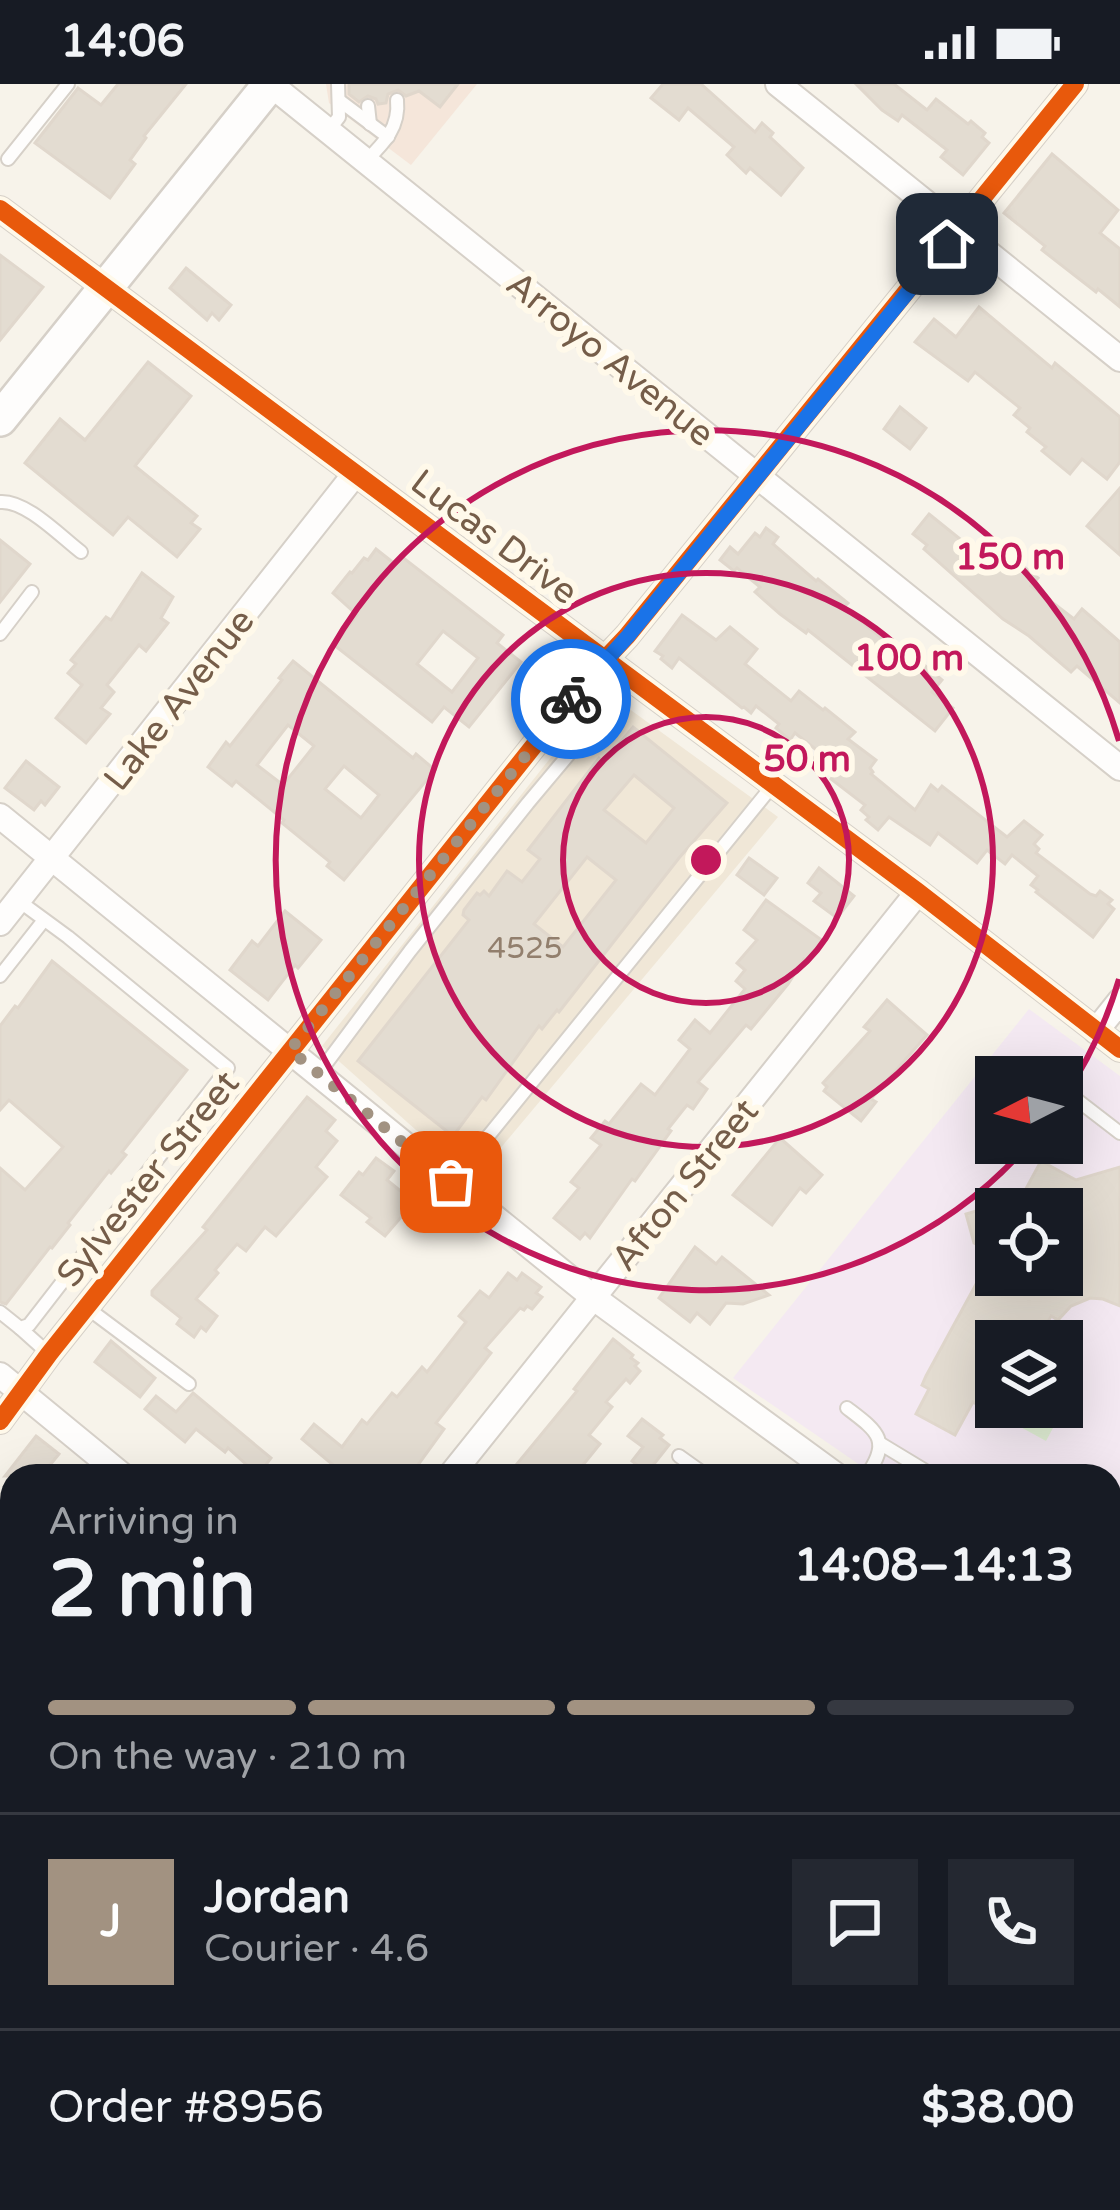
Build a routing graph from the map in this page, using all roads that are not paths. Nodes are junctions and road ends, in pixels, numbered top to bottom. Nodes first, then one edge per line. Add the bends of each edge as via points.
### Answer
1 (68, 84) edge
2 (270, 84) edge
3 (338, 84) edge
4 (778, 84) edge
5 (1075, 84) edge
6 (397, 100) dead end
7 (340, 101) junction
8 (368, 106) dead end
9 (370, 124) junction
10 (328, 131) junction
11 (388, 137) junction
12 (8, 160) dead end
13 (366, 161) junction
14 (0, 209) edge
15 (958, 229) junction
16 (105, 289) junction
17 (1120, 359) edge
18 (0, 419) edge
19 (356, 474) junction
20 (758, 475) junction
21 (0, 502) edge
22 (81, 552) dead end
23 (32, 592) dead end
24 (0, 634) edge
25 (604, 659) junction
26 (632, 679) junction
27 (1120, 768) edge
28 (773, 785) junction
29 (0, 816) edge
30 (52, 858) junction
31 (918, 892) junction
32 (18, 901) junction
33 (44, 920) junction
34 (0, 923) edge
35 (0, 976) edge
36 (1120, 1001) edge
37 (1096, 1031) junction
38 (1120, 1049) edge
39 (290, 1050) junction
40 (319, 1073) junction
41 (243, 1081) junction
42 (1083, 1104) edge
43 (1120, 1133) edge
44 (451, 1182) junction
45 (594, 1298) junction
46 (86, 1307) junction
47 (0, 1312) edge
48 (20, 1328) junction
49 (49, 1354) junction
50 (0, 1376) edge
51 (189, 1384) dead end
52 (22, 1392) junction
53 (847, 1408) dead end
54 (0, 1420) edge
55 (881, 1444) junction
56 (679, 1456) dead end
57 (109, 1464) edge
58 (460, 1464) edge
59 (690, 1464) edge
60 (821, 1464) edge
61 (874, 1464) edge
62 (913, 1464) edge

1 - 12 lane
2 - 10 street, Arroyo Avenue
2 - 16 main road
3 - 7 lane
4 - 15 street
5 - 15 street, Sylvester Street
6 - 11 lane
7 - 9 lane
7 - 10 lane
8 - 9 lane
9 - 11 lane
10 - 13 street, Arroyo Avenue
11 - 13 lane
13 - 20 street, Arroyo Avenue
14 - 16 street, Lucas Drive
15 - 17 street
15 - 20 street, Sylvester Street
16 - 18 main road
16 - 19 street, Lucas Drive
19 - 25 street, Lucas Drive
19 - 30 street, Lake Avenue
20 - 25 street, Sylvester Street
20 - 27 street, Arroyo Avenue
21 - 22 lane via 26,509
23 - 24 lane
25 - 26 street, Lucas Drive
25 - 39 street, Sylvester Street
26 - 28 street, Lucas Drive
26 - 40 lane
28 - 31 street, Lucas Drive
28 - 44 lane
29 - 30 street
30 - 32 street, Lake Avenue
30 - 39 street
31 - 37 street, Lucas Drive
31 - 45 street, Afton Street
32 - 33 lane
32 - 34 street, Lake Avenue
33 - 35 lane
33 - 41 lane
36 - 37 street
37 - 38 street, Lucas Drive
39 - 40 street
39 - 41 street, Sylvester Street
40 - 44 street
41 - 46 street, Sylvester Street
41 - 48 lane
42 - 43 lane
44 - 45 street
45 - 58 street, Afton Street
45 - 60 street
46 - 49 street, Sylvester Street
46 - 51 lane
47 - 48 lane
48 - 49 lane
49 - 52 street, Sylvester Street
50 - 52 street
52 - 54 street, Sylvester Street
52 - 57 street
53 - 55 lane
55 - 61 lane
55 - 62 lane
56 - 59 lane

